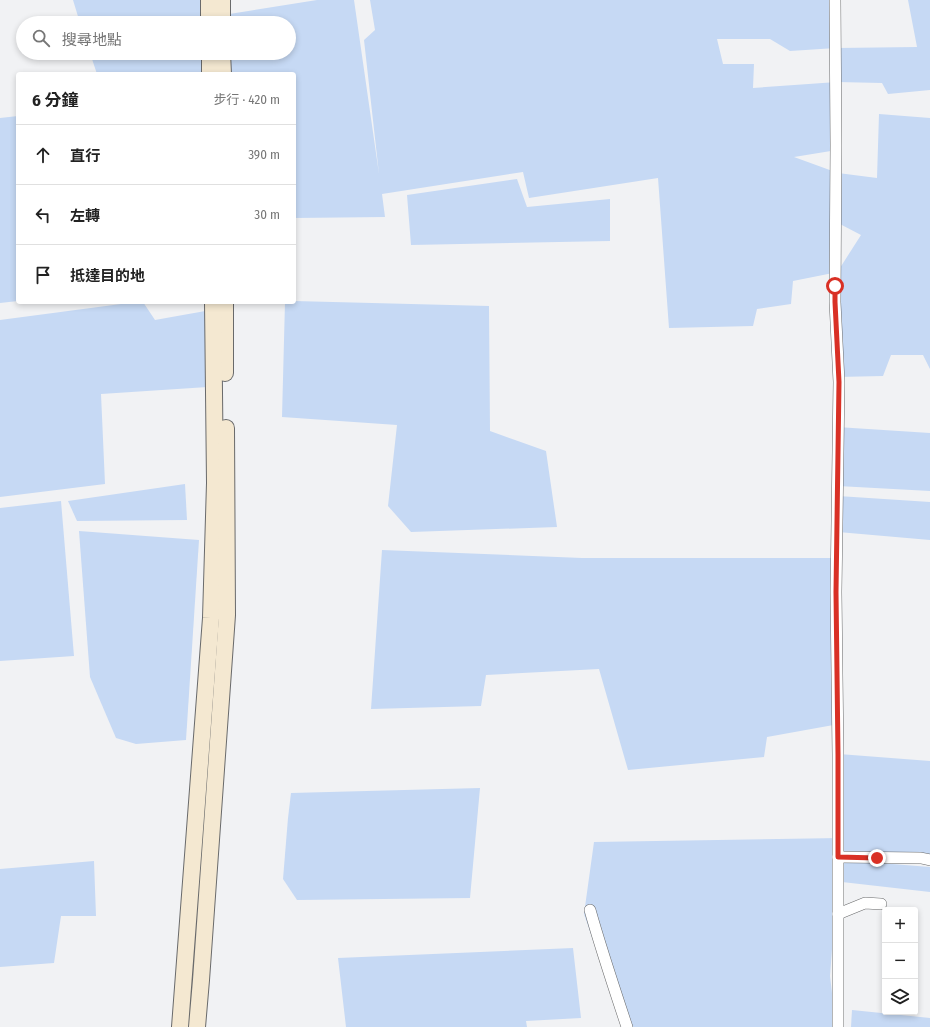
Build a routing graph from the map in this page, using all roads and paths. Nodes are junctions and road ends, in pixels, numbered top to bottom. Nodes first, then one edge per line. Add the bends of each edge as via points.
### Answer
1 (209, 0) edge
2 (222, 0) edge
3 (835, 0) edge
4 (209, 16) edge
5 (222, 16) edge
6 (210, 60) edge
7 (222, 60) edge
8 (210, 72) edge
9 (222, 72) edge
10 (213, 304) edge
11 (224, 304) edge
12 (838, 857) junction
13 (930, 860) edge
14 (881, 904) dead end
15 (590, 910) dead end
16 (838, 914) junction
17 (180, 1027) edge
18 (197, 1027) edge
19 (627, 1027) edge
20 (838, 1027) edge

1 - 4 street
2 - 5 street
3 - 12 street via 835,302 839,382 836,592
6 - 8 street
7 - 9 street
10 - 17 street via 215,483 211,618
11 - 18 street via 227,615
12 - 13 street
12 - 16 street
14 - 16 street via 865,903
15 - 19 street
16 - 20 street

